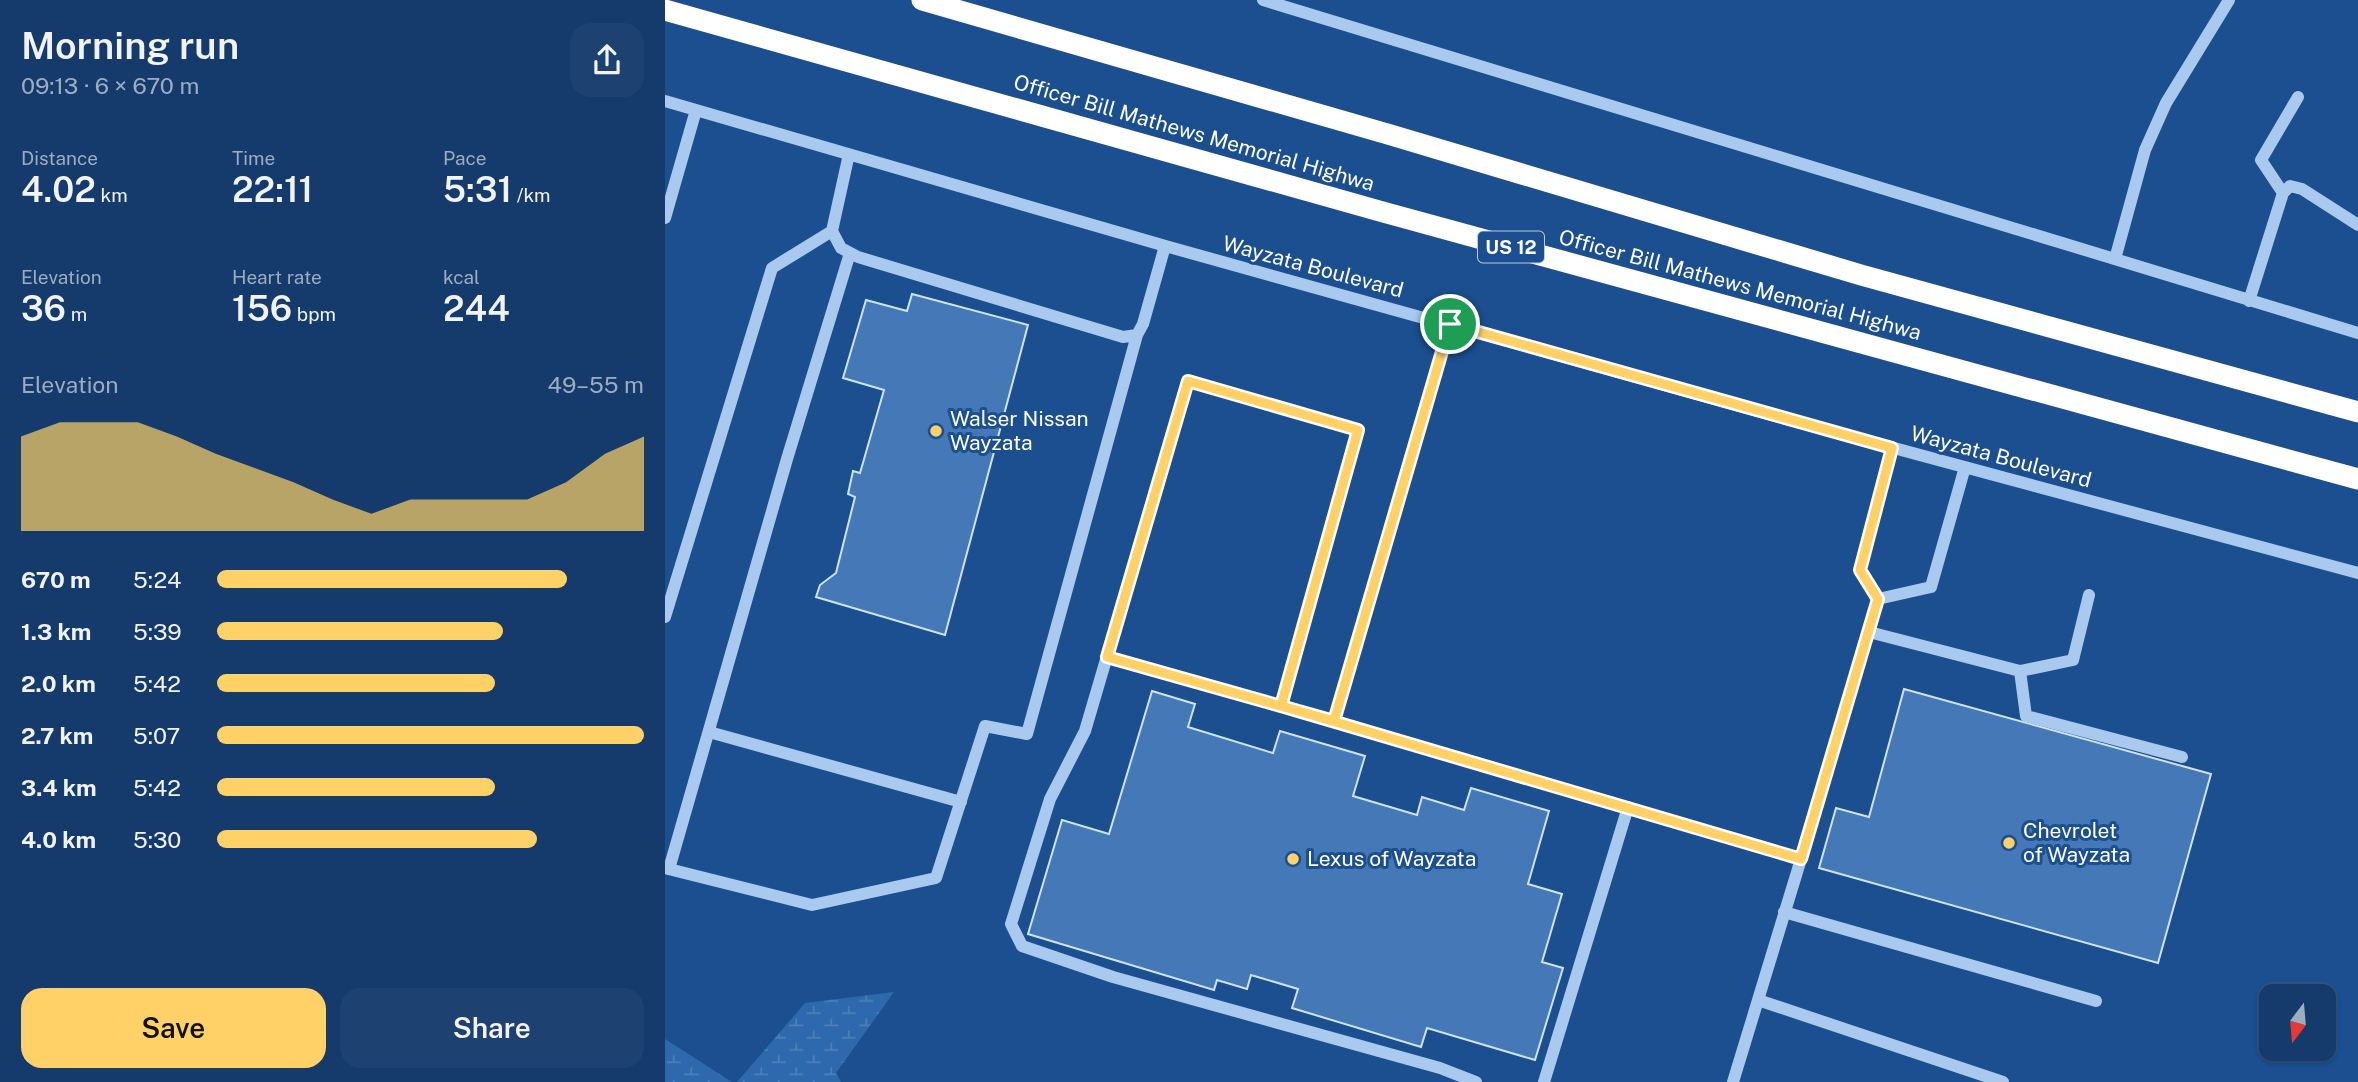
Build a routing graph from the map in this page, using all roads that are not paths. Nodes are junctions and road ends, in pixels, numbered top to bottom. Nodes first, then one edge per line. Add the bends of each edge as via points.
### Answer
1 (922, 0) edge
2 (1263, 0) edge
3 (2229, 0) edge
4 (665, 10) edge
5 (2298, 97) dead end
6 (665, 101) edge
7 (697, 110) junction
8 (849, 154) junction
9 (2283, 192) junction
10 (665, 218) edge
11 (2358, 225) edge
12 (832, 231) junction
13 (1165, 246) junction
14 (850, 253) junction
15 (2115, 259) junction
16 (2249, 300) junction
17 (1450, 324) junction
18 (2358, 332) edge
19 (1137, 335) junction
20 (2358, 412) edge
21 (1892, 448) junction
22 (1965, 467) junction
23 (2358, 479) edge
24 (2358, 573) edge
25 (2089, 595) dead end
26 (1878, 599) junction
27 (665, 617) edge
28 (1869, 632) junction
29 (1107, 657) junction
30 (2020, 671) junction
31 (1281, 706) junction
32 (1334, 721) junction
33 (709, 732) junction
34 (2182, 757) dead end
35 (961, 802) junction
36 (1628, 807) junction
37 (1801, 859) junction
38 (667, 868) edge
39 (1784, 912) junction
40 (1758, 1000) junction
41 (2096, 1001) dead end
42 (1476, 1082) edge
43 (1544, 1082) edge
44 (1733, 1082) edge
45 (2003, 1082) edge

1 - 20 highway via 1861,275
2 - 15 street
3 - 15 street via 2166,103 2145,150
4 - 23 highway, Officer Bill Mathews Memorial Highwa / US 12
5 - 9 street via 2261,160
6 - 7 street, Wayzata Boulevard
7 - 8 street, Wayzata Boulevard
7 - 10 street
8 - 12 street
8 - 13 street, Wayzata Boulevard
9 - 11 street via 2290,186 2302,189
9 - 16 street
12 - 14 street via 841,248
12 - 27 street via 772,268
13 - 17 street, Wayzata Boulevard
13 - 19 street
14 - 19 street via 1123,337
14 - 33 street
15 - 16 street
16 - 18 street
17 - 21 street, Wayzata Boulevard
17 - 32 street
19 - 35 street via 1027,734 985,726
21 - 22 street, Wayzata Boulevard
21 - 26 street via 1860,570
22 - 24 street, Wayzata Boulevard
22 - 26 street via 1931,587
25 - 30 street via 2073,660
26 - 28 street
28 - 30 street
28 - 37 street
29 - 31 street
29 - 31 street via 1188,381 1358,430
29 - 42 street via 1086,731 1050,799 1010,924 1022,946 1113,978
30 - 34 street via 2026,716
31 - 32 street
32 - 36 street
33 - 35 street
33 - 38 street
35 - 38 street via 936,878 813,905
36 - 37 street
36 - 43 street
37 - 39 street
39 - 40 street
39 - 41 street
40 - 44 street
40 - 45 street

